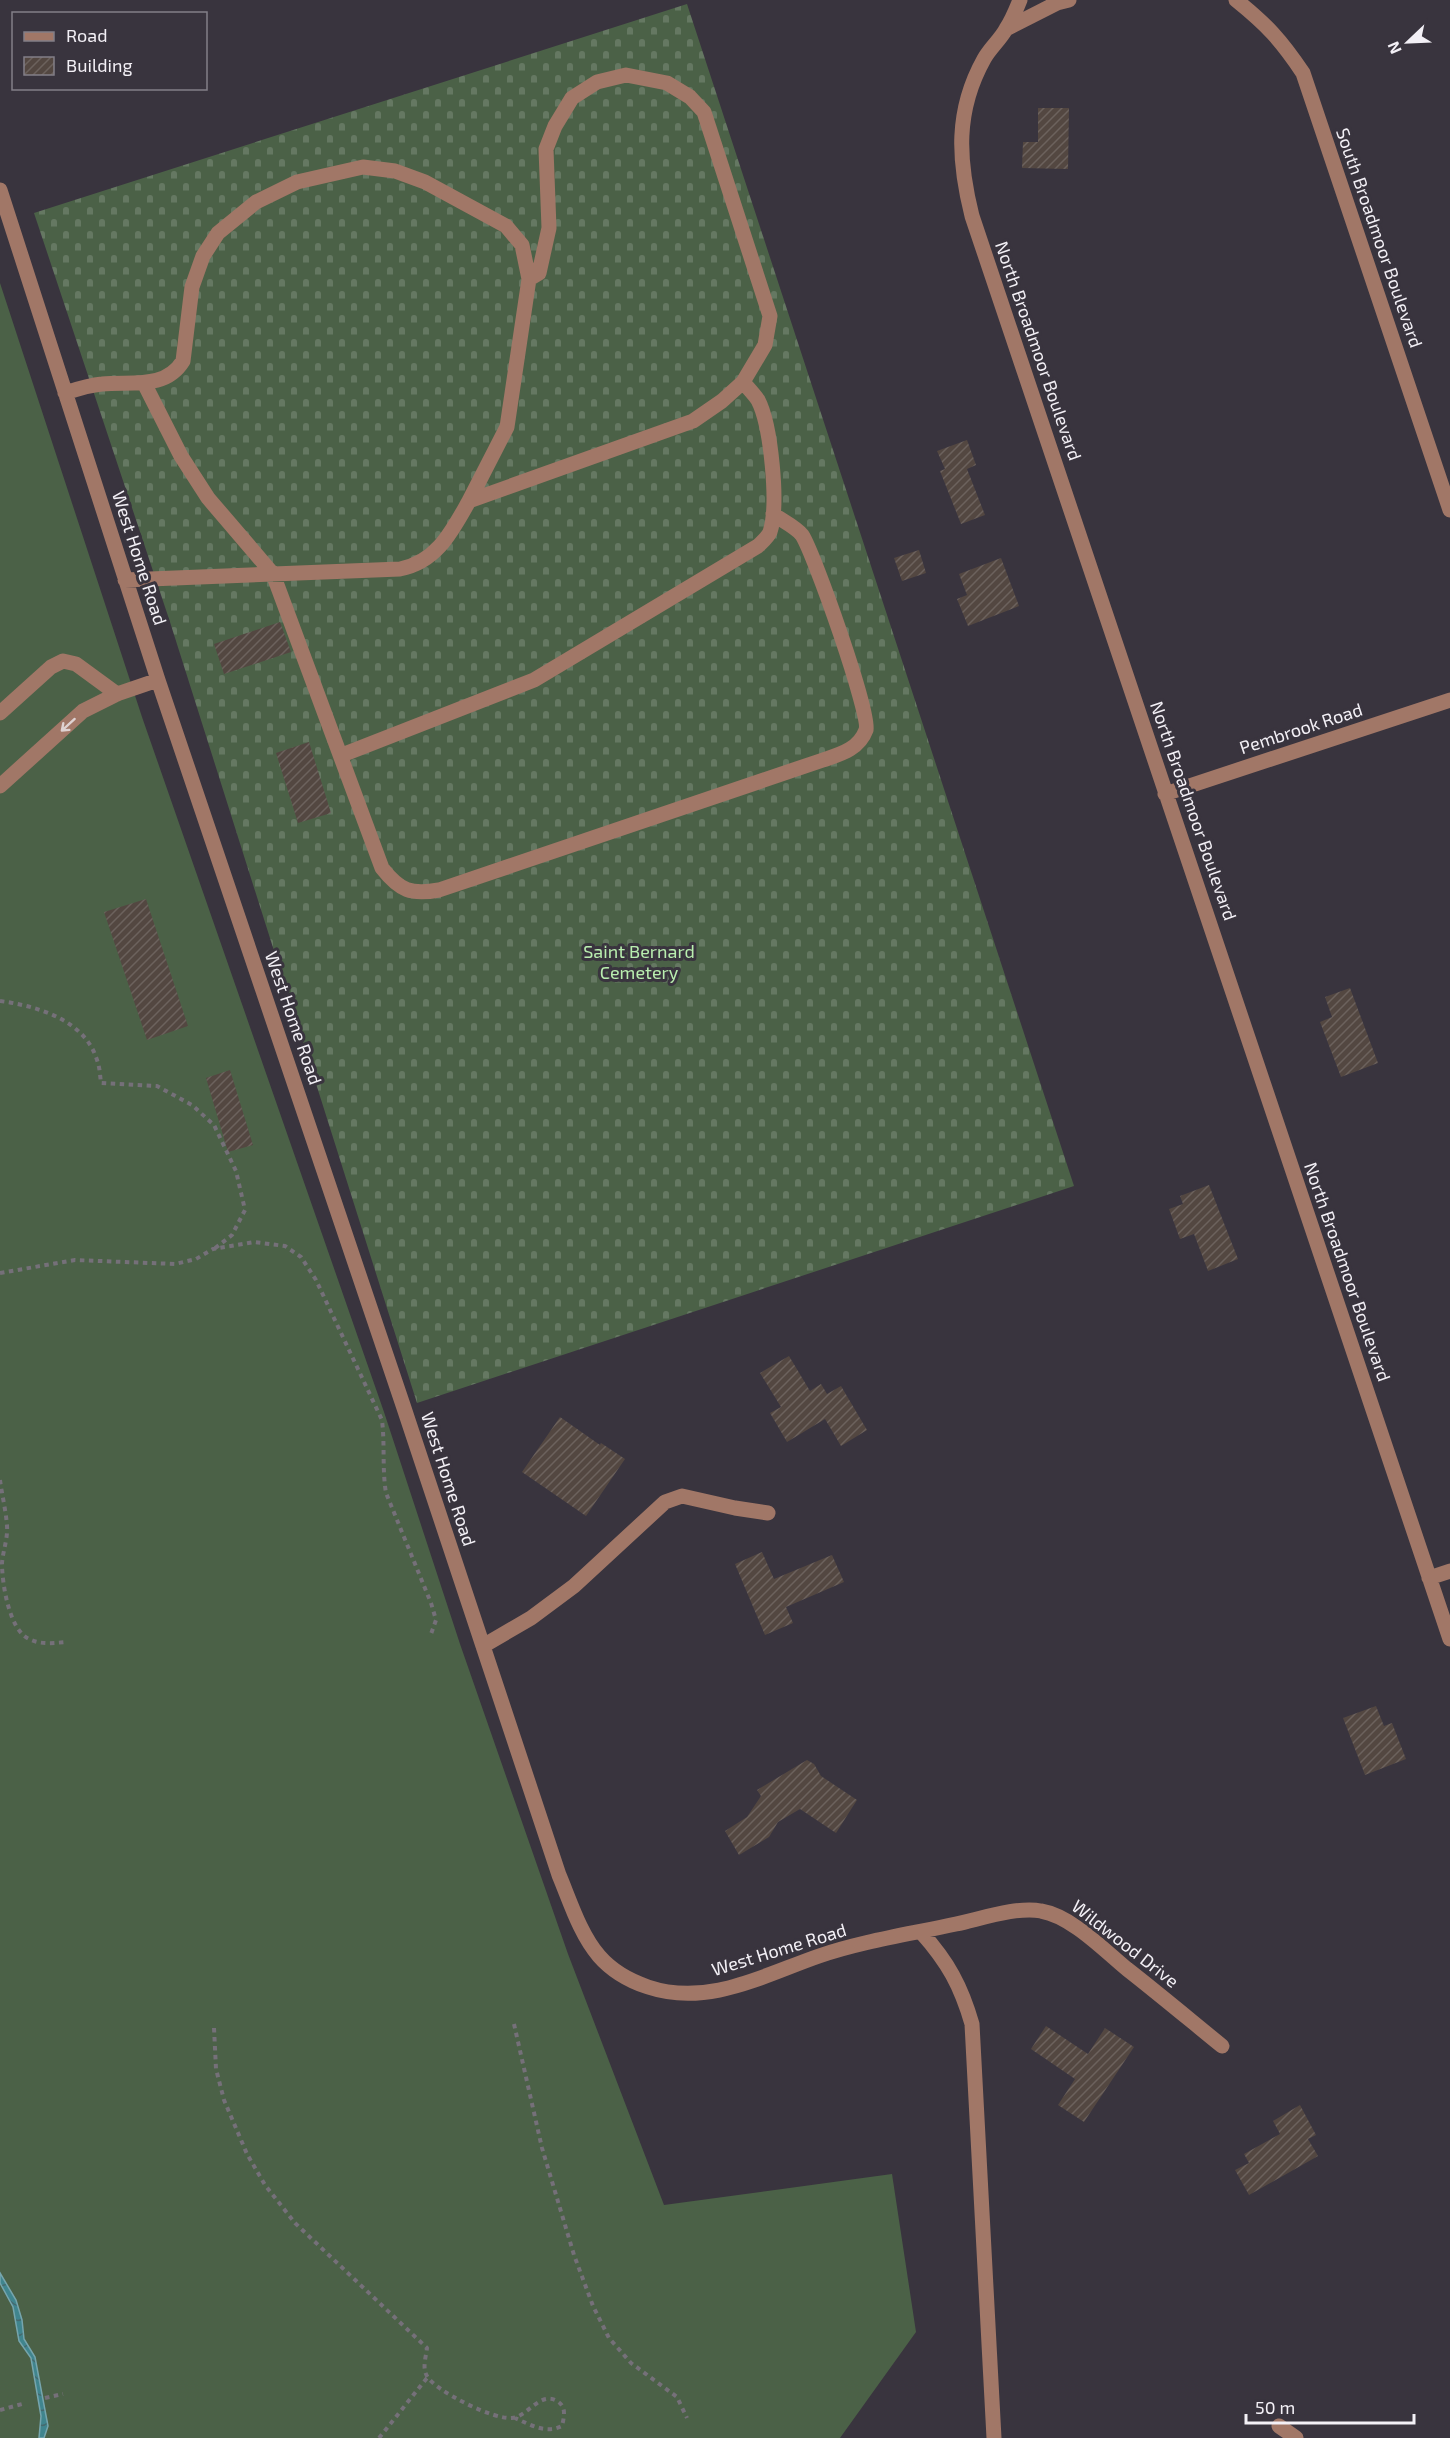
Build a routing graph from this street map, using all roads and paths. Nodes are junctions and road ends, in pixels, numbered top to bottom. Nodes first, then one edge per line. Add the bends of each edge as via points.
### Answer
1 (1020, 0) edge
2 (1069, 0) edge
3 (1236, 0) edge
4 (1006, 29) junction
5 (0, 190) edge
6 (529, 279) junction
7 (743, 382) junction
8 (144, 383) junction
9 (65, 393) junction
10 (469, 501) junction
11 (1450, 510) edge
12 (773, 514) junction
13 (273, 574) junction
14 (125, 580) junction
15 (158, 680) junction
16 (117, 694) junction
17 (1450, 700) edge
18 (0, 713) edge
19 (342, 755) junction
20 (0, 786) edge
21 (1165, 794) junction
22 (0, 1001) edge
23 (213, 1249) junction
24 (0, 1273) edge
25 (0, 1480) edge
26 (768, 1513) dead end
27 (1450, 1571) edge
28 (1429, 1578) junction
29 (431, 1634) dead end
30 (1450, 1639) edge
31 (66, 1642) dead end
32 (483, 1646) junction
33 (921, 1932) junction
34 (514, 2024) dead end
35 (214, 2028) dead end
36 (1222, 2046) dead end
37 (427, 2378) junction
38 (63, 2394) dead end
39 (45, 2398) dead end
40 (22, 2403) dead end
41 (0, 2410) edge
42 (514, 2418) junction
43 (687, 2418) dead end
44 (1279, 2426) dead end
45 (379, 2438) edge
46 (994, 2438) edge
47 (1296, 2438) edge

1 - 4 street, North Broadmoor Boulevard
2 - 4 street
3 - 11 street, South Broadmoor Boulevard via 1281,40 1303,73
4 - 21 street, North Broadmoor Boulevard via 984,59 969,98 962,124 963,178 972,216
5 - 9 street, West Home Road
6 - 7 street via 539,273 549,228 546,149 572,98 597,82 626,75 667,83 690,97 704,112 770,316 765,345
6 - 8 street via 522,245 506,226 425,182 395,171 363,167 297,182 256,202 218,233 203,256 192,287 183,361 168,376
6 - 10 street via 507,427
7 - 10 street via 693,421
7 - 12 street via 757,399 766,422 772,450
8 - 9 street via 102,384
8 - 13 street via 181,456 208,498
9 - 14 street, West Home Road
10 - 13 street via 448,538 431,556 413,567
12 - 19 street via 769,534 758,546 534,680
12 - 19 street via 802,534 848,657 866,713 867,727 855,747 439,890 423,892 405,891 382,868
13 - 14 street
13 - 19 street
14 - 15 street, West Home Road
15 - 16 street
15 - 32 street, West Home Road
16 - 18 street via 76,664 63,661 51,667
16 -> 20 street via 83,711
17 - 21 street, Pembrook Road
21 - 28 street, North Broadmoor Boulevard
22 - 23 path via 31,1005 62,1019 88,1041 101,1083 157,1086 192,1104 214,1125 236,1171 245,1210 231,1235
23 - 24 path via 176,1264 75,1260
23 - 29 path via 254,1242 285,1246 301,1257 316,1280 382,1420 386,1492 431,1603 436,1620
25 - 31 path via 7,1528 3,1587 11,1614 27,1639
26 - 32 street via 682,1496 664,1502 574,1586 531,1618
27 - 28 street
28 - 30 street, North Broadmoor Boulevard
32 - 33 street, West Home Road via 559,1875 585,1935 613,1970 634,1983 659,1991 691,1995 717,1992 821,1956
33 - 36 street, Wildwood Drive via 1009,1913 1039,1910 1059,1916
33 - 46 street via 954,1974 972,2024
34 - 43 path via 542,2148 593,2306 609,2338 631,2363 677,2397
35 - 37 path via 216,2069 224,2100 265,2185 295,2223 427,2348
37 - 42 path via 478,2409
37 - 45 path
38 - 39 path
40 - 41 path
42 - 42 path via 545,2399 555,2399 563,2405 565,2414 562,2426 553,2430
44 - 47 street

